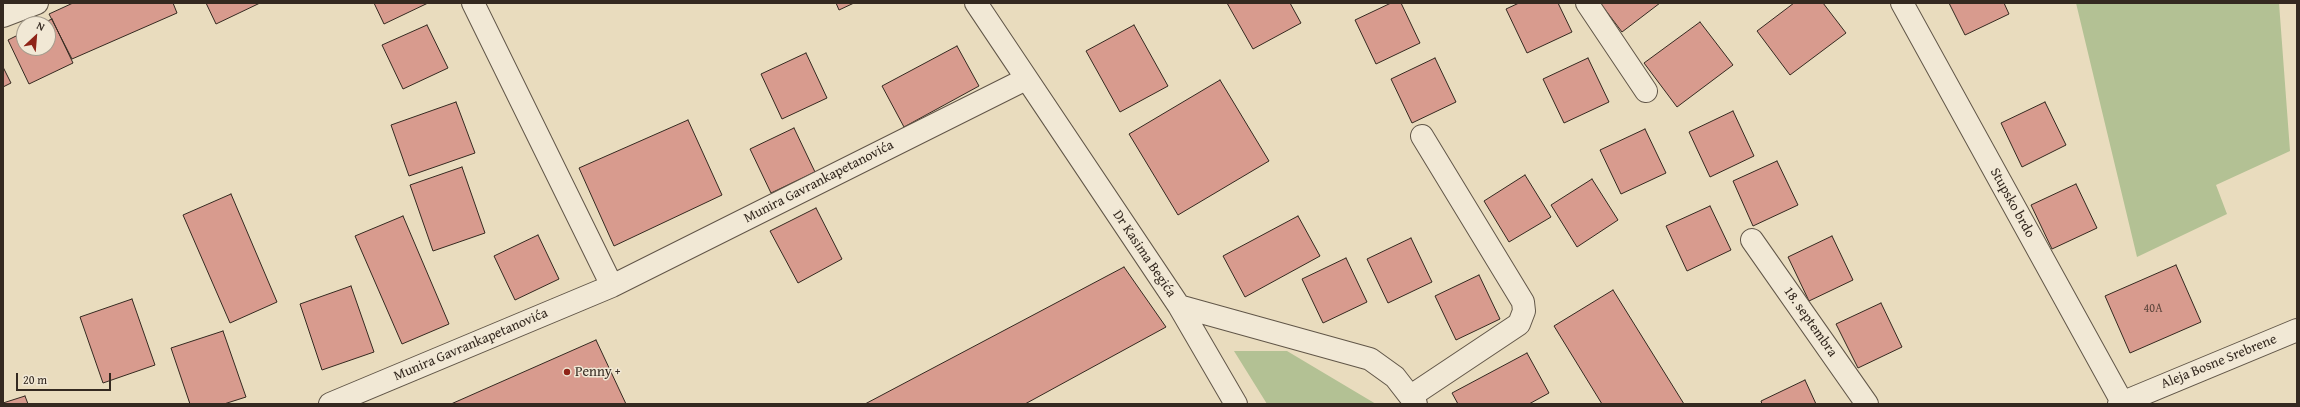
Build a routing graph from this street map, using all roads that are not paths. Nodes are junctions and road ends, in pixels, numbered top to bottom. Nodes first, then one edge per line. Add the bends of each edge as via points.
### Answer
1 (37, 3) edge
2 (473, 3) edge
3 (976, 3) edge
4 (1587, 3) edge
5 (1902, 3) edge
6 (3, 16) edge
7 (1026, 79) junction
8 (1646, 91) dead end
9 (1422, 136) dead end
10 (1752, 240) dead end
11 (612, 286) junction
12 (1179, 306) junction
13 (2297, 330) edge
14 (1414, 400) edge
15 (2120, 403) edge
16 (330, 404) edge
17 (1236, 404) edge
18 (1867, 404) edge

1 - 6 street
2 - 11 street
3 - 7 street, Dr Kasima Begića
4 - 8 street
5 - 15 street, Stupsko brdo
7 - 11 street, Munira Gavrankapetanovića
7 - 12 street, Dr Kasima Begića
9 - 14 street via 1523,302 1524,311 1519,324
10 - 18 street, 18. septembra
11 - 16 street, Munira Gavrankapetanovića
12 - 14 street, Dr Kasima Begića via 1370,359 1395,377
12 - 17 street
13 - 15 street, Aleja Bosne Srebrene

